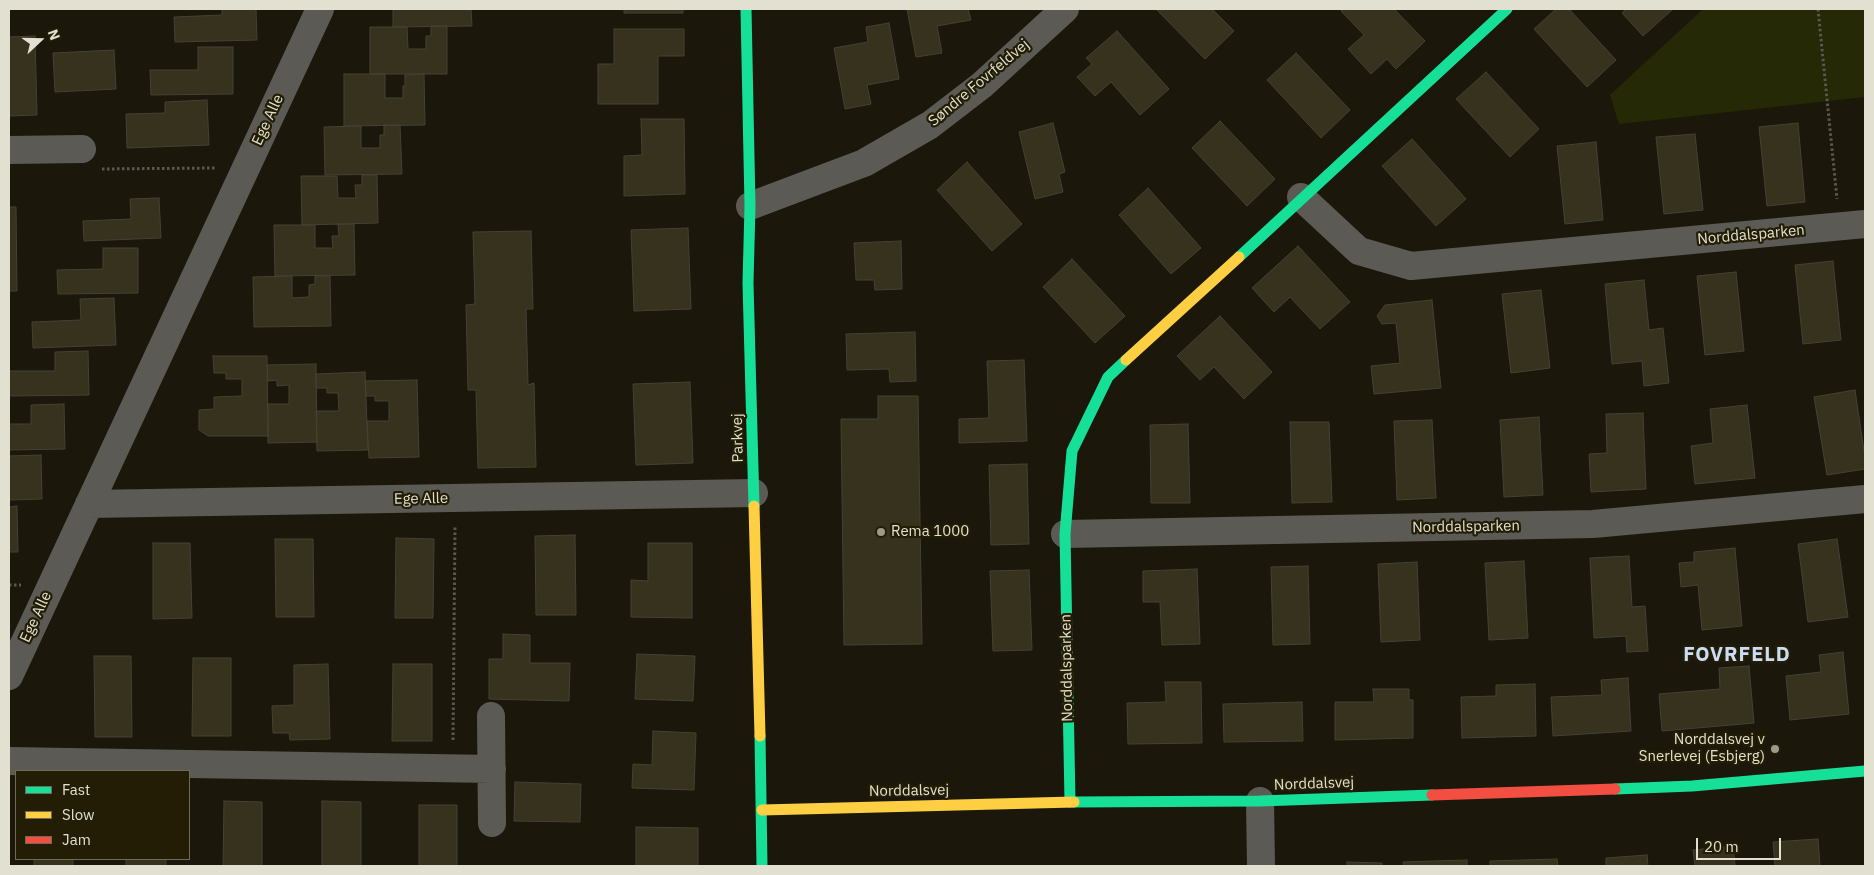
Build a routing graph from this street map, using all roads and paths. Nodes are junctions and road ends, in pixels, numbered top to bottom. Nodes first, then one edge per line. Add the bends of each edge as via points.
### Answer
1 (320, 9) edge
2 (746, 9) edge
3 (1065, 9) edge
4 (1507, 9) edge
5 (1818, 9) edge
6 (78, 149) joint
7 (9, 150) edge
8 (246, 168) junction
9 (1301, 197) junction
10 (750, 206) junction
11 (1853, 225) edge
12 (754, 494) junction
13 (455, 498) junction
14 (1865, 499) edge
15 (89, 504) junction
16 (1065, 534) junction
17 (9, 676) edge
18 (491, 716) dead end
19 (9, 761) edge
20 (452, 768) junction
21 (492, 769) junction
22 (1865, 771) edge
23 (1260, 801) junction
24 (1070, 802) junction
25 (762, 810) junction
26 (492, 823) dead end
27 (762, 866) edge
28 (1260, 866) edge

1 - 8 street, Ege Alle
2 - 10 street, Parkvej
3 - 10 street, Søndre Fovrfeldvej via 982,85 930,125 864,163
4 - 9 street, Norddalsparken
5 - 11 path
6 - 7 street
6 - 8 path via 74,169
8 - 15 street, Ege Alle
9 - 11 street, Norddalsparken via 1359,251 1411,266
9 - 16 street, Norddalsparken via 1108,377 1072,451
10 - 12 street, Parkvej via 748,283
12 - 13 street, Ege Alle
12 - 25 street, Parkvej
13 - 15 street, Ege Alle
13 - 20 path
14 - 16 street, Norddalsparken via 1593,524
15 - 17 street, Ege Alle
16 - 24 street, Norddalsparken
18 - 21 street
19 - 20 street
20 - 21 street
21 - 26 street
22 - 23 street, Norddalsvej via 1692,786
23 - 24 street, Norddalsvej
23 - 28 street
24 - 25 street, Norddalsvej
25 - 27 street, Parkvej

